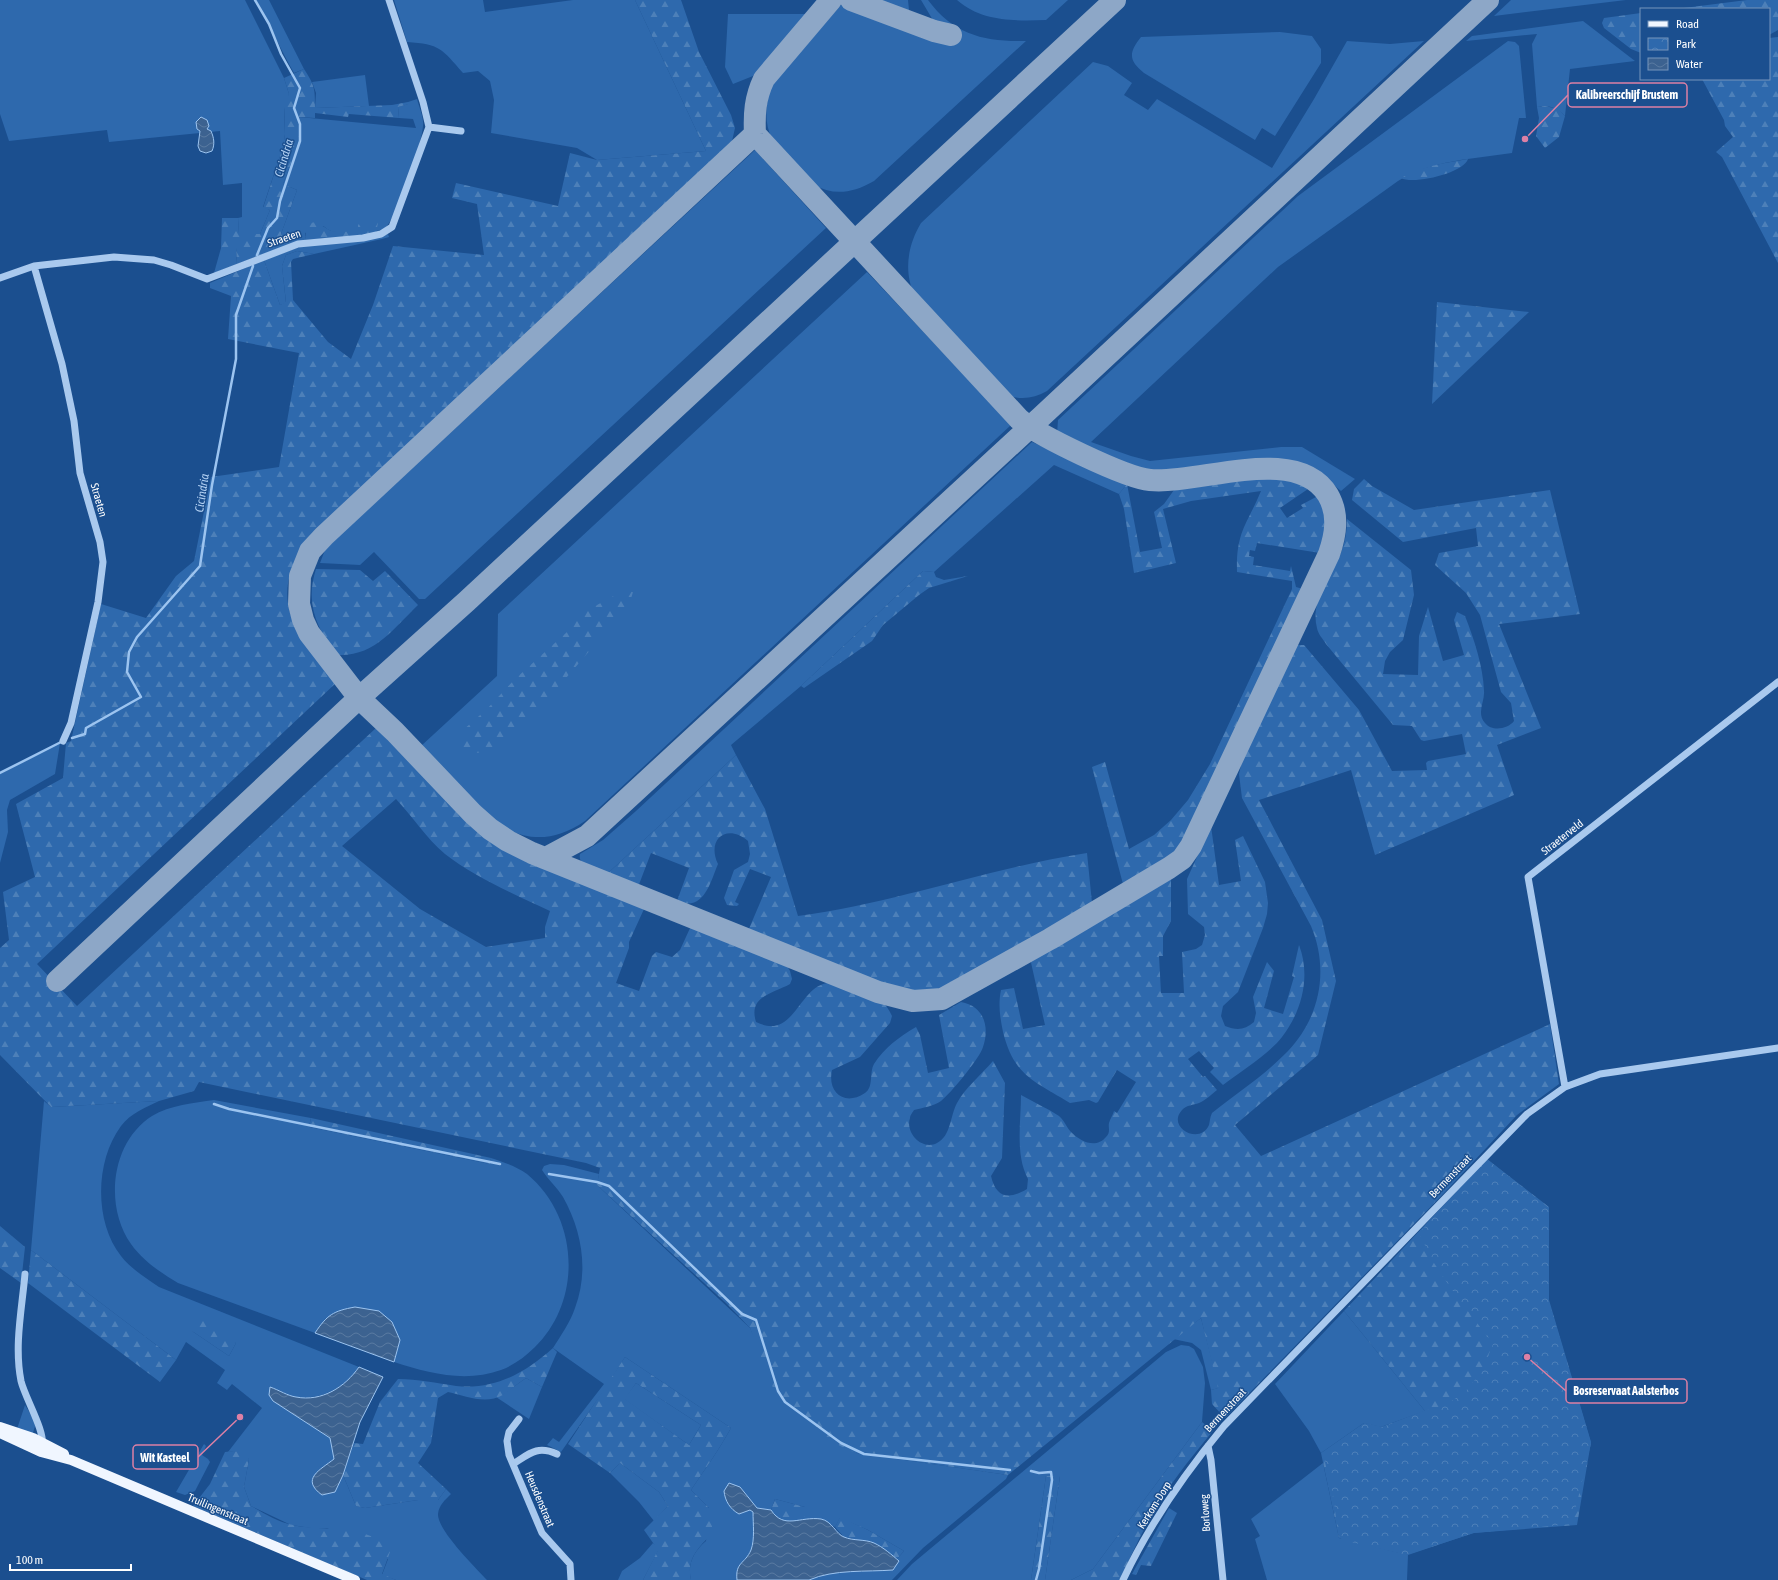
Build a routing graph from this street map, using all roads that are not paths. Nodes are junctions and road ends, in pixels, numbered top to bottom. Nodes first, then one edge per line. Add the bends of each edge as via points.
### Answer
1 (389, 0) edge
2 (429, 127) junction
3 (461, 131) dead end
4 (34, 266) junction
5 (0, 278) edge
6 (1778, 682) edge
7 (63, 741) dead end
8 (1778, 1048) edge
9 (1565, 1087) junction
10 (25, 1274) dead end
11 (519, 1419) dead end
12 (0, 1427) edge
13 (0, 1433) edge
14 (1208, 1446) junction
15 (42, 1448) junction
16 (557, 1454) dead end
17 (513, 1464) junction
18 (355, 1580) edge
19 (570, 1580) edge
20 (1123, 1580) edge
21 (1222, 1580) edge

1 - 2 street
2 - 3 street
2 - 4 street, Straeten via 397,218 392,227 381,234 298,244 207,279 171,265 131,257 94,258
4 - 5 street, Straeten
4 - 7 street, Straeten via 62,364 74,421 80,473 100,542 103,562 98,602 71,723
6 - 9 street, Straeterveld via 1528,877
8 - 9 street, Bermenstraat via 1621,1070 1600,1074
9 - 14 street, Bermenstraat via 1533,1109 1510,1130 1224,1426
10 - 15 street via 19,1344 20,1369 24,1390 41,1430
11 - 17 street, Heusdenstraat via 509,1432 507,1441
12 - 15 main road, Truilingenstraat
13 - 15 main road, Truilingenstraat
14 - 20 street, Kerkom-Dorp via 1197,1458
14 - 21 street, Borloweg
15 - 18 main road, Truilingenstraat
16 - 17 street, Heusdenstraat via 536,1450
17 - 19 street, Heusdenstraat via 542,1533 570,1564

